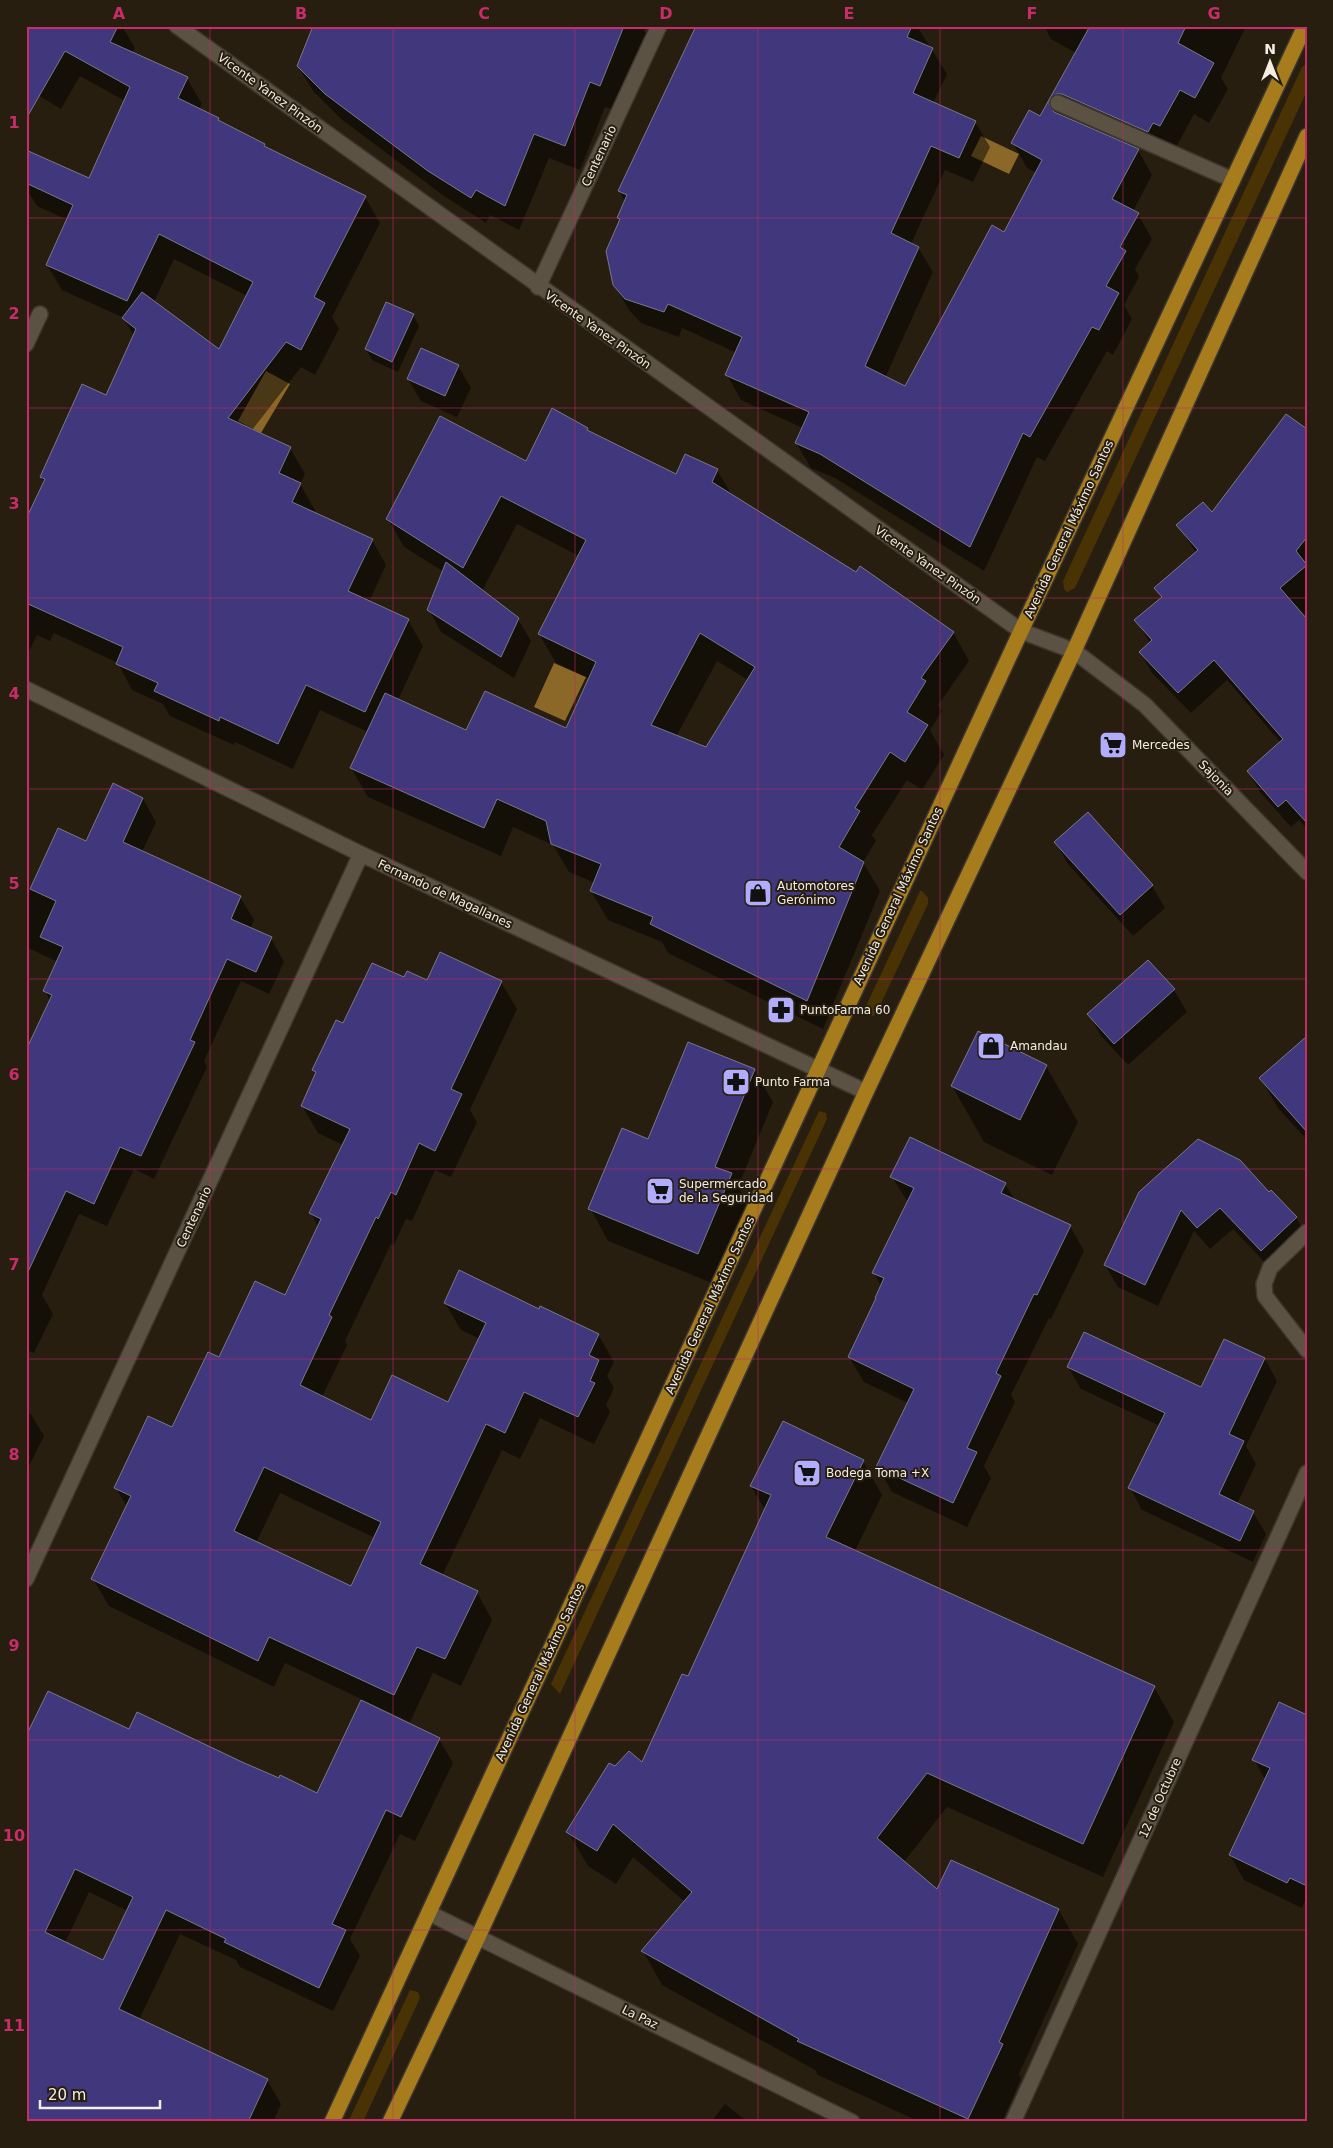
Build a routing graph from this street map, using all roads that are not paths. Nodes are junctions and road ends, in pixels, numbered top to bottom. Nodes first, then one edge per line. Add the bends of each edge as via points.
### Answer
1 (177, 26) edge
2 (659, 26) edge
3 (1305, 26) edge
4 (1058, 103) dead end
5 (1307, 136) edge
6 (1233, 180) junction
7 (538, 287) junction
8 (40, 314) dead end
9 (26, 344) edge
10 (1021, 631) junction
11 (1074, 651) junction
12 (26, 689) edge
13 (361, 854) junction
14 (1307, 872) edge
15 (818, 1069) junction
16 (866, 1092) junction
17 (1307, 1232) edge
18 (1307, 1350) edge
19 (1307, 1473) edge
20 (26, 1579) edge
21 (429, 1913) junction
22 (478, 1937) junction
23 (332, 2122) edge
24 (390, 2122) edge
25 (852, 2122) edge
26 (1013, 2122) edge

1 - 7 street, Vicente Yanez Pinzón
2 - 7 street, Centenario
3 - 6 main road, Avenida General Máximo Santos
4 - 6 street
5 - 11 main road
6 - 10 main road, Avenida General Máximo Santos
7 - 10 street, Vicente Yanez Pinzón
8 - 9 street
10 - 11 street, Vicente Yanez Pinzón
10 - 15 main road, Avenida General Máximo Santos
11 - 14 street, Sajonia via 1145,705
11 - 16 main road
12 - 13 street, Fernando de Magallanes
13 - 15 street, Fernando de Magallanes
13 - 20 street, Centenario
15 - 16 street, Fernando de Magallanes
15 - 21 main road, Avenida General Máximo Santos
16 - 22 main road
17 - 18 street via 1270,1268 1264,1284 1265,1296
19 - 26 street, 12 de Octubre
21 - 22 street, La Paz
21 - 23 main road, Avenida General Máximo Santos
22 - 24 main road
22 - 25 street, La Paz

